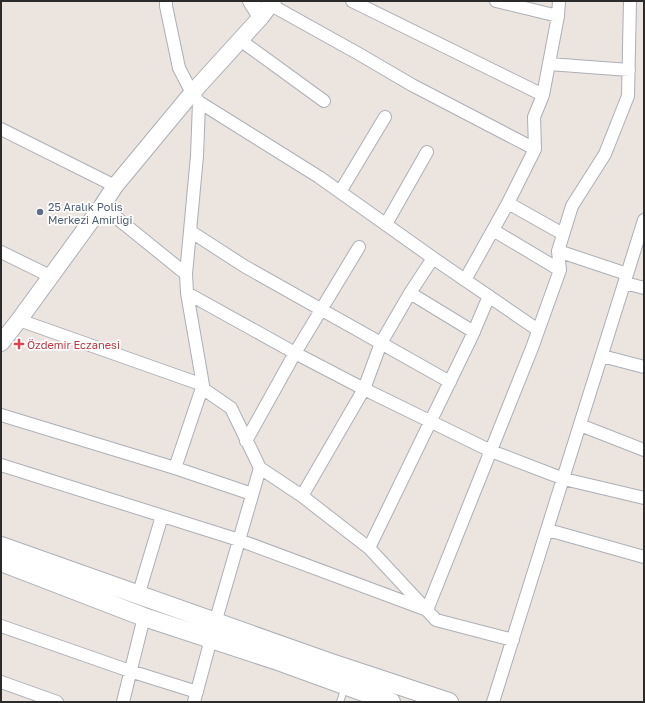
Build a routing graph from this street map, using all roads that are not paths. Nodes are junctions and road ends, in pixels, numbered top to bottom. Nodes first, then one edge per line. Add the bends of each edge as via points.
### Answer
1 (166, 1) edge
2 (251, 1) edge
3 (352, 1) edge
4 (496, 1) edge
5 (559, 1) edge
6 (630, 1) edge
7 (272, 3) edge
8 (558, 16) junction
9 (261, 17) junction
10 (240, 40) junction
11 (549, 64) junction
12 (629, 70) junction
13 (543, 95) junction
14 (196, 97) junction
15 (324, 101) dead end
16 (385, 117) dead end
17 (1, 129) edge
18 (534, 149) junction
19 (427, 152) dead end
20 (115, 186) junction
21 (340, 192) junction
22 (508, 203) junction
23 (102, 206) junction
24 (644, 220) edge
25 (386, 224) junction
26 (493, 230) junction
27 (190, 231) junction
28 (563, 234) junction
29 (359, 247) dead end
30 (558, 251) junction
31 (1, 252) edge
32 (639, 252) edge
33 (433, 258) junction
34 (560, 270) junction
35 (186, 274) junction
36 (50, 276) junction
37 (626, 279) junction
38 (464, 280) junction
39 (644, 288) edge
40 (187, 293) junction
41 (410, 293) junction
42 (489, 296) junction
43 (322, 309) junction
44 (19, 320) junction
45 (538, 330) junction
46 (474, 332) junction
47 (381, 342) junction
48 (1, 343) edge
49 (295, 353) junction
50 (602, 356) junction
51 (644, 367) edge
52 (450, 382) junction
53 (202, 386) junction
54 (364, 390) junction
55 (1, 415) edge
56 (430, 422) junction
57 (580, 425) junction
58 (246, 441) junction
59 (644, 450) edge
60 (491, 451) junction
61 (1, 466) edge
62 (175, 468) junction
63 (260, 468) junction
64 (564, 479) junction
65 (252, 494) junction
66 (302, 496) junction
67 (644, 498) edge
68 (162, 516) junction
69 (548, 530) junction
70 (239, 540) junction
71 (1, 546) edge
72 (369, 548) junction
73 (644, 557) edge
74 (1, 562) edge
75 (138, 596) junction
76 (427, 610) junction
77 (144, 617) junction
78 (1, 626) edge
79 (213, 631) junction
80 (513, 640) junction
81 (130, 671) junction
82 (1, 682) edge
83 (343, 694) edge
84 (196, 697) edge
85 (57, 702) edge
86 (123, 702) edge
87 (391, 702) edge
88 (449, 702) edge
89 (493, 702) edge

1 - 14 street via 179,68
2 - 9 street
3 - 13 street
4 - 8 street
5 - 8 street
6 - 12 street
7 - 9 street
7 - 18 street via 412,85
8 - 11 street
9 - 10 street
10 - 14 street
10 - 15 street
11 - 12 street
11 - 13 street
12 - 28 street via 628,96 605,154 572,206
13 - 18 street via 534,117
14 - 20 street
14 - 21 street
14 - 27 street via 197,156
16 - 21 street
17 - 20 street
18 - 22 street
19 - 25 street
20 - 23 street
21 - 25 street
22 - 26 street
22 - 28 street
23 - 35 street
23 - 36 street
24 - 32 street
25 - 33 street
26 - 34 street
26 - 38 street
27 - 35 street
27 - 43 street via 244,266
28 - 30 street
29 - 43 street
30 - 34 street
30 - 37 street
31 - 36 street
32 - 37 street
33 - 38 street
33 - 41 street
34 - 45 street
35 - 40 street
36 - 44 street
37 - 39 street
37 - 50 street
38 - 42 street
40 - 49 street
40 - 53 street
41 - 46 street
41 - 47 street
42 - 45 street
42 - 46 street
43 - 47 street
43 - 49 street
44 - 48 street
44 - 53 street
45 - 60 street
46 - 52 street
47 - 52 street
47 - 54 street
49 - 54 street
49 - 58 street
50 - 51 street
50 - 57 street
52 - 56 street
53 - 58 street via 231,408
53 - 62 street
54 - 56 street
54 - 66 street
55 - 62 street
56 - 60 street
56 - 72 street
57 - 59 street
57 - 64 street
58 - 63 street
60 - 64 street
60 - 76 street
61 - 68 street
62 - 65 street
63 - 65 street
63 - 66 street
64 - 67 street
64 - 69 street
65 - 70 street
66 - 72 street
68 - 70 street
68 - 75 street
69 - 73 street
69 - 80 street
70 - 76 street
70 - 79 street
71 - 75 main road
72 - 76 street
74 - 77 main road
75 - 79 main road
76 - 80 street via 436,620
77 - 79 main road
77 - 81 street
78 - 81 street
79 - 83 main road
79 - 84 street
79 - 88 main road via 338,666
80 - 89 street
81 - 84 street
81 - 86 street
82 - 85 street
83 - 87 main road

